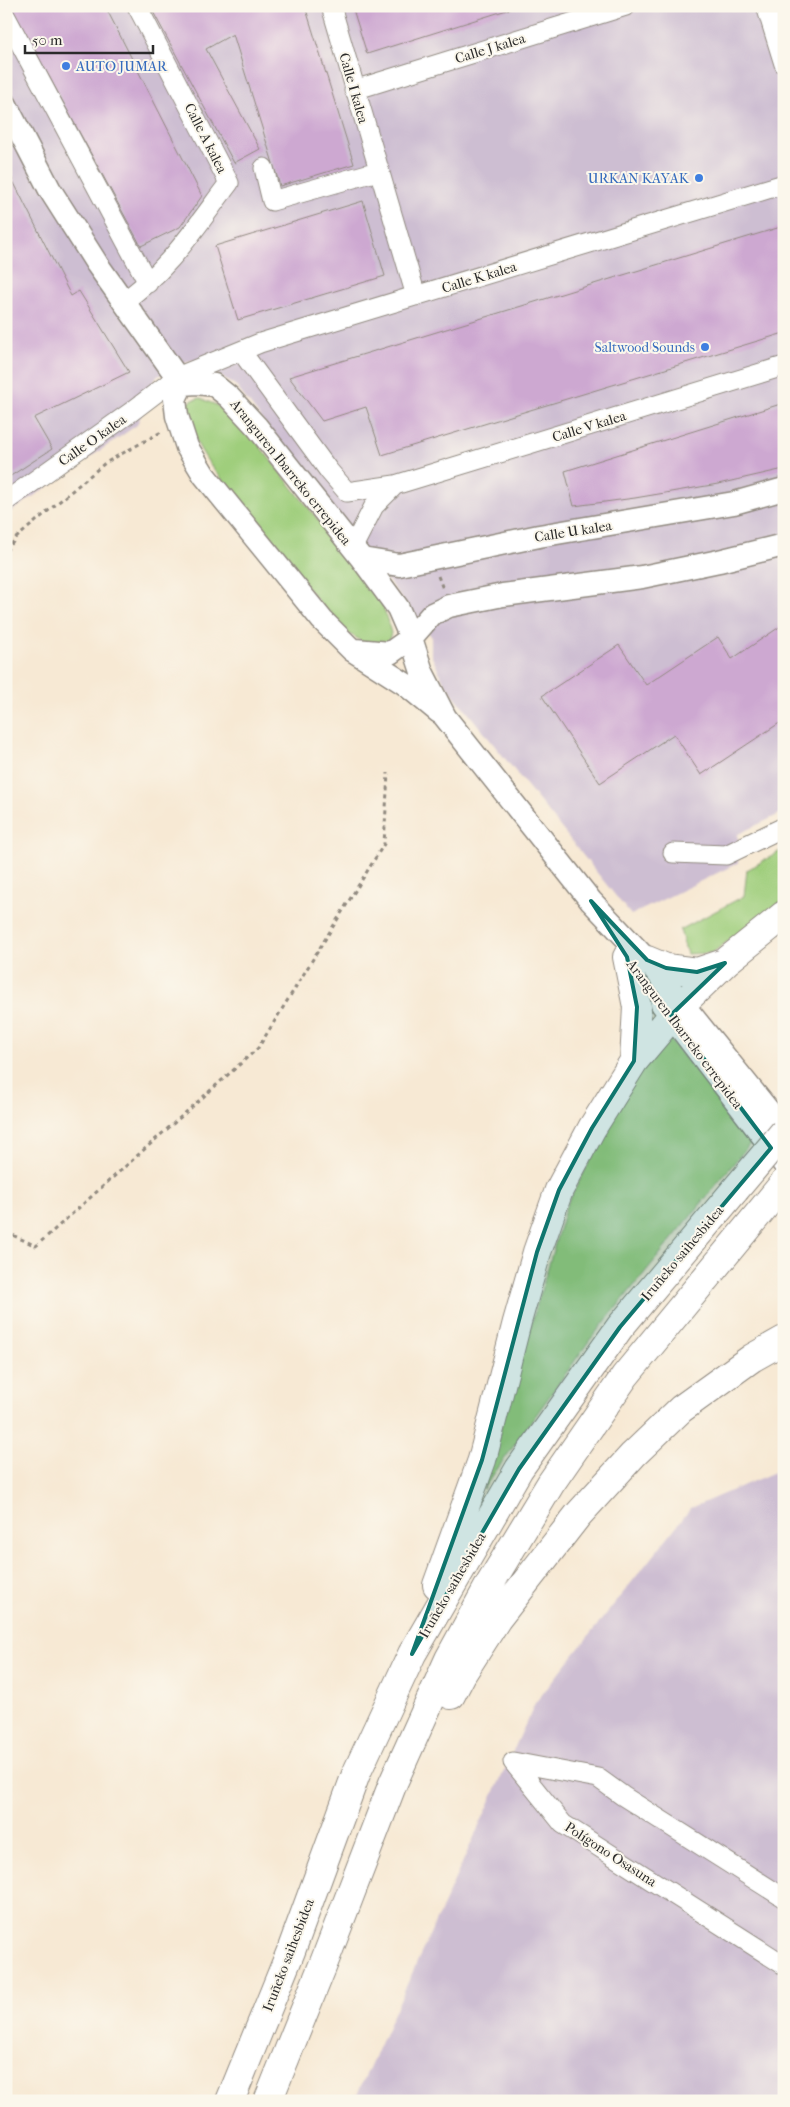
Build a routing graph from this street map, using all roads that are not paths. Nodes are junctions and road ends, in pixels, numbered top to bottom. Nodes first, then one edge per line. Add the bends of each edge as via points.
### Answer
1 (137, 6) edge
2 (331, 6) edge
3 (626, 6) edge
4 (766, 6) edge
5 (6, 17) edge
6 (783, 62) edge
7 (354, 90) junction
8 (6, 104) edge
9 (264, 168) dead end
10 (378, 170) junction
11 (784, 184) edge
12 (148, 284) junction
13 (416, 296) junction
14 (122, 302) junction
15 (241, 351) junction
16 (784, 366) edge
17 (180, 381) junction
18 (394, 485) junction
19 (784, 489) edge
20 (6, 501) edge
21 (784, 545) edge
22 (358, 553) junction
23 (411, 638) junction
24 (352, 650) junction
25 (445, 717) junction
26 (784, 827) edge
27 (673, 853) dead end
28 (784, 915) edge
29 (637, 959) junction
30 (725, 962) junction
31 (674, 1018) junction
32 (634, 1061) junction
33 (784, 1131) edge
34 (784, 1164) edge
35 (784, 1183) edge
36 (784, 1340) edge
37 (412, 1654) junction
38 (784, 1898) edge
39 (325, 1960) junction
40 (784, 1965) edge
41 (230, 2101) edge
42 (268, 2101) edge

1 - 12 street, Calle A kalea via 229,183
2 - 7 street, Calle I kalea
3 - 7 street, Calle J kalea
4 - 6 street
5 - 12 street
7 - 10 street, Calle I kalea
8 - 14 street via 50,190
9 - 10 street via 272,201
10 - 13 street, Calle I kalea
11 - 13 street, Calle K kalea
12 - 14 street, Calle A kalea
13 - 15 street, Calle K kalea
14 - 17 street
15 - 17 street, Calle K kalea
15 - 18 street, Calle V kalea via 347,492
16 - 18 street, Calle V kalea
17 - 20 street, Calle O kalea
17 - 22 street, Aranguren Ibarreko errepidea via 214,385 229,397
17 - 24 street, Aranguren Ibarreko errepidea via 175,399 179,423 204,475 322,620
18 - 22 street, Calle V kalea via 374,506
19 - 22 street, Calle U kalea via 734,503 399,564
21 - 23 street via 642,577 503,595 448,606 432,614
22 - 23 street, Aranguren Ibarreko errepidea via 398,608
23 - 24 street via 390,654
23 - 25 street, Aranguren Ibarreko errepidea via 422,672
24 - 25 street, Aranguren Ibarreko errepidea via 405,684
25 - 29 street, Aranguren Ibarreko errepidea via 590,900 611,937
26 - 27 street via 726,855
28 - 30 highway
29 - 30 highway via 666,968 697,972
29 - 31 street, Aranguren Ibarreko errepidea
29 - 32 highway
30 - 31 highway
31 - 32 highway
31 - 33 street, Aranguren Ibarreko errepidea via 766,1108
31 - 34 street, Aranguren Ibarreko errepidea
32 - 37 highway via 592,1128 559,1190 534,1261 482,1460
33 - 37 highway, Iruñeko saihesbidea, bridge via 620,1327 519,1469
35 - 39 highway via 625,1376 551,1482 491,1582 449,1659 393,1783
36 - 39 highway via 752,1358 681,1409 640,1448 578,1515 497,1619 462,1674 427,1744 375,1873
37 - 41 highway, Iruñeko saihesbidea via 356,1774 291,1951
38 - 40 street, Polígono Osasuna via 598,1778 512,1762 563,1824
39 - 42 highway

